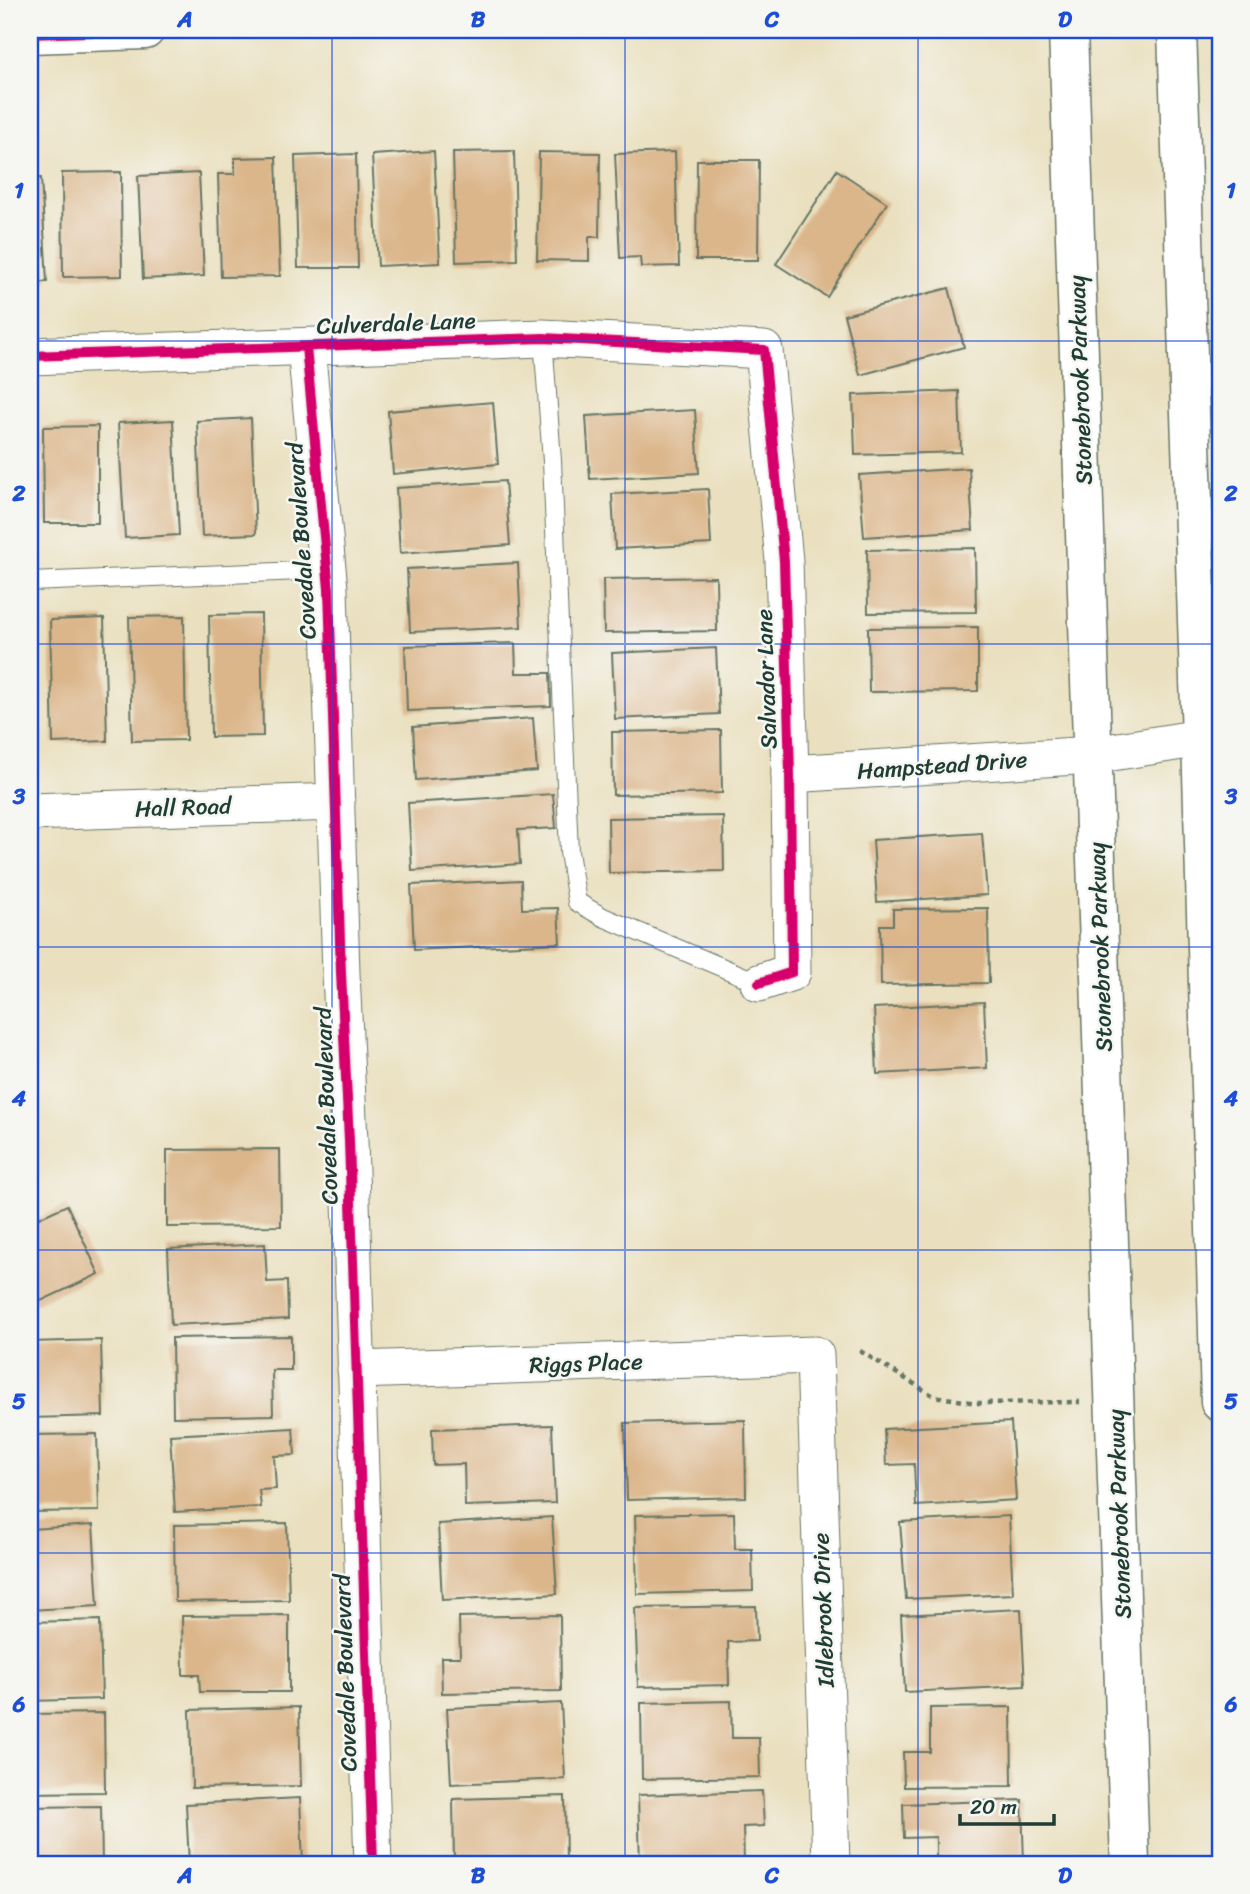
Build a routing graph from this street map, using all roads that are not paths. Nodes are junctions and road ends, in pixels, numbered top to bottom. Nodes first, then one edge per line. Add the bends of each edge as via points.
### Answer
1 (145, 30) edge
2 (1068, 30) edge
3 (1177, 30) edge
4 (30, 34) edge
5 (543, 338) junction
6 (306, 347) junction
7 (764, 350) joint
8 (30, 356) edge
9 (327, 570) junction
10 (30, 582) edge
11 (1211, 737) edge
12 (1093, 755) junction
13 (790, 774) junction
14 (335, 802) junction
15 (30, 811) edge
16 (759, 983) joint
17 (815, 1356) joint
18 (356, 1370) junction
19 (1220, 1402) edge
20 (373, 1864) edge
21 (831, 1864) edge
22 (1130, 1864) edge

1 - 4 main road
2 - 12 main road, Stonebrook Parkway
3 - 11 main road
5 - 6 street, Culverdale Lane
5 - 7 street, Culverdale Lane
5 - 16 lane via 569,852 578,902
6 - 8 street, Culverdale Lane
6 - 9 street, Covedale Boulevard
7 - 13 street, Salvador Lane via 782,532
9 - 10 lane
9 - 14 street, Covedale Boulevard
11 - 12 street, Hampstead Drive
11 - 19 main road
12 - 13 street, Hampstead Drive
12 - 22 main road, Stonebrook Parkway
13 - 16 street, Salvador Lane via 792,972
14 - 15 street, Hall Road
14 - 18 street, Covedale Boulevard
17 - 18 street, Riggs Place
17 - 21 street, Idlebrook Drive
18 - 20 street, Covedale Boulevard

